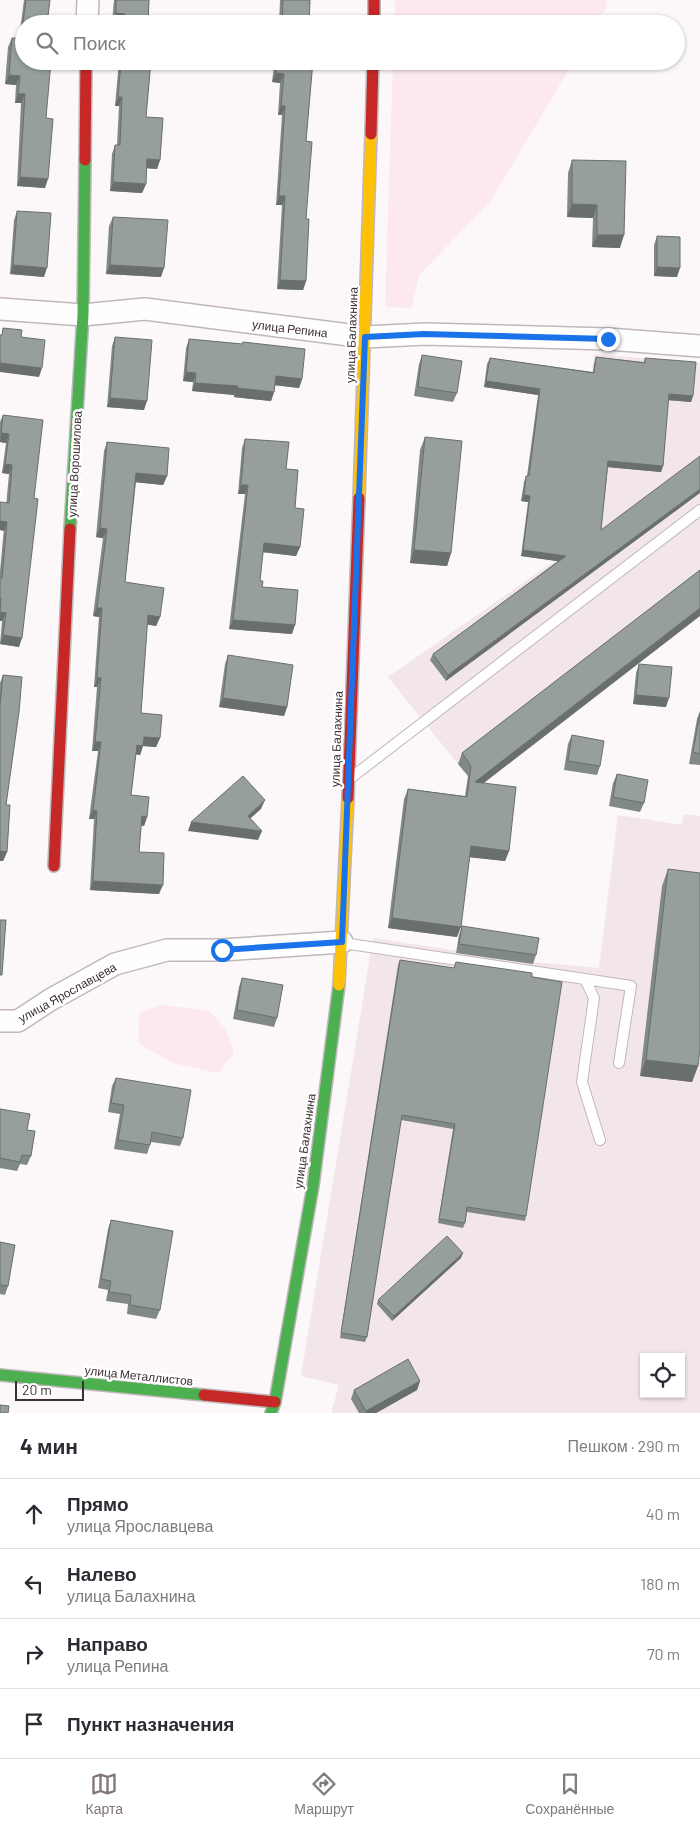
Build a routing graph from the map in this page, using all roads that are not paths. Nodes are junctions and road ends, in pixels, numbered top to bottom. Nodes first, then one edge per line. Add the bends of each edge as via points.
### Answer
1 (88, 0) edge
2 (374, 0) edge
3 (87, 15) edge
4 (374, 15) edge
5 (86, 70) edge
6 (373, 70) edge
7 (0, 309) edge
8 (83, 315) junction
9 (365, 337) junction
10 (700, 346) edge
11 (700, 510) edge
12 (348, 780) junction
13 (54, 866) dead end
14 (342, 942) junction
15 (585, 979) junction
16 (0, 1022) edge
17 (619, 1063) dead end
18 (600, 1140) dead end
19 (0, 1375) edge
20 (273, 1408) edge

1 - 3 street
2 - 4 street
5 - 8 street, улица Ворошилова
6 - 9 street, улица Балахнина
7 - 8 street, улица Репина
8 - 9 street, улица Репина via 145,309
8 - 13 street, улица Ворошилова
9 - 10 street, улица Репина via 424,334 608,339
9 - 12 street, улица Балахнина
11 - 12 lane
12 - 14 street, улица Балахнина
14 - 15 lane
14 - 16 street, улица Ярославцева via 222,950 167,950 115,964 18,1021
14 - 20 street, улица Балахнина via 313,1186
15 - 17 lane via 631,986
15 - 18 lane via 594,998 582,1082
19 - 20 street, улица Металлистов

